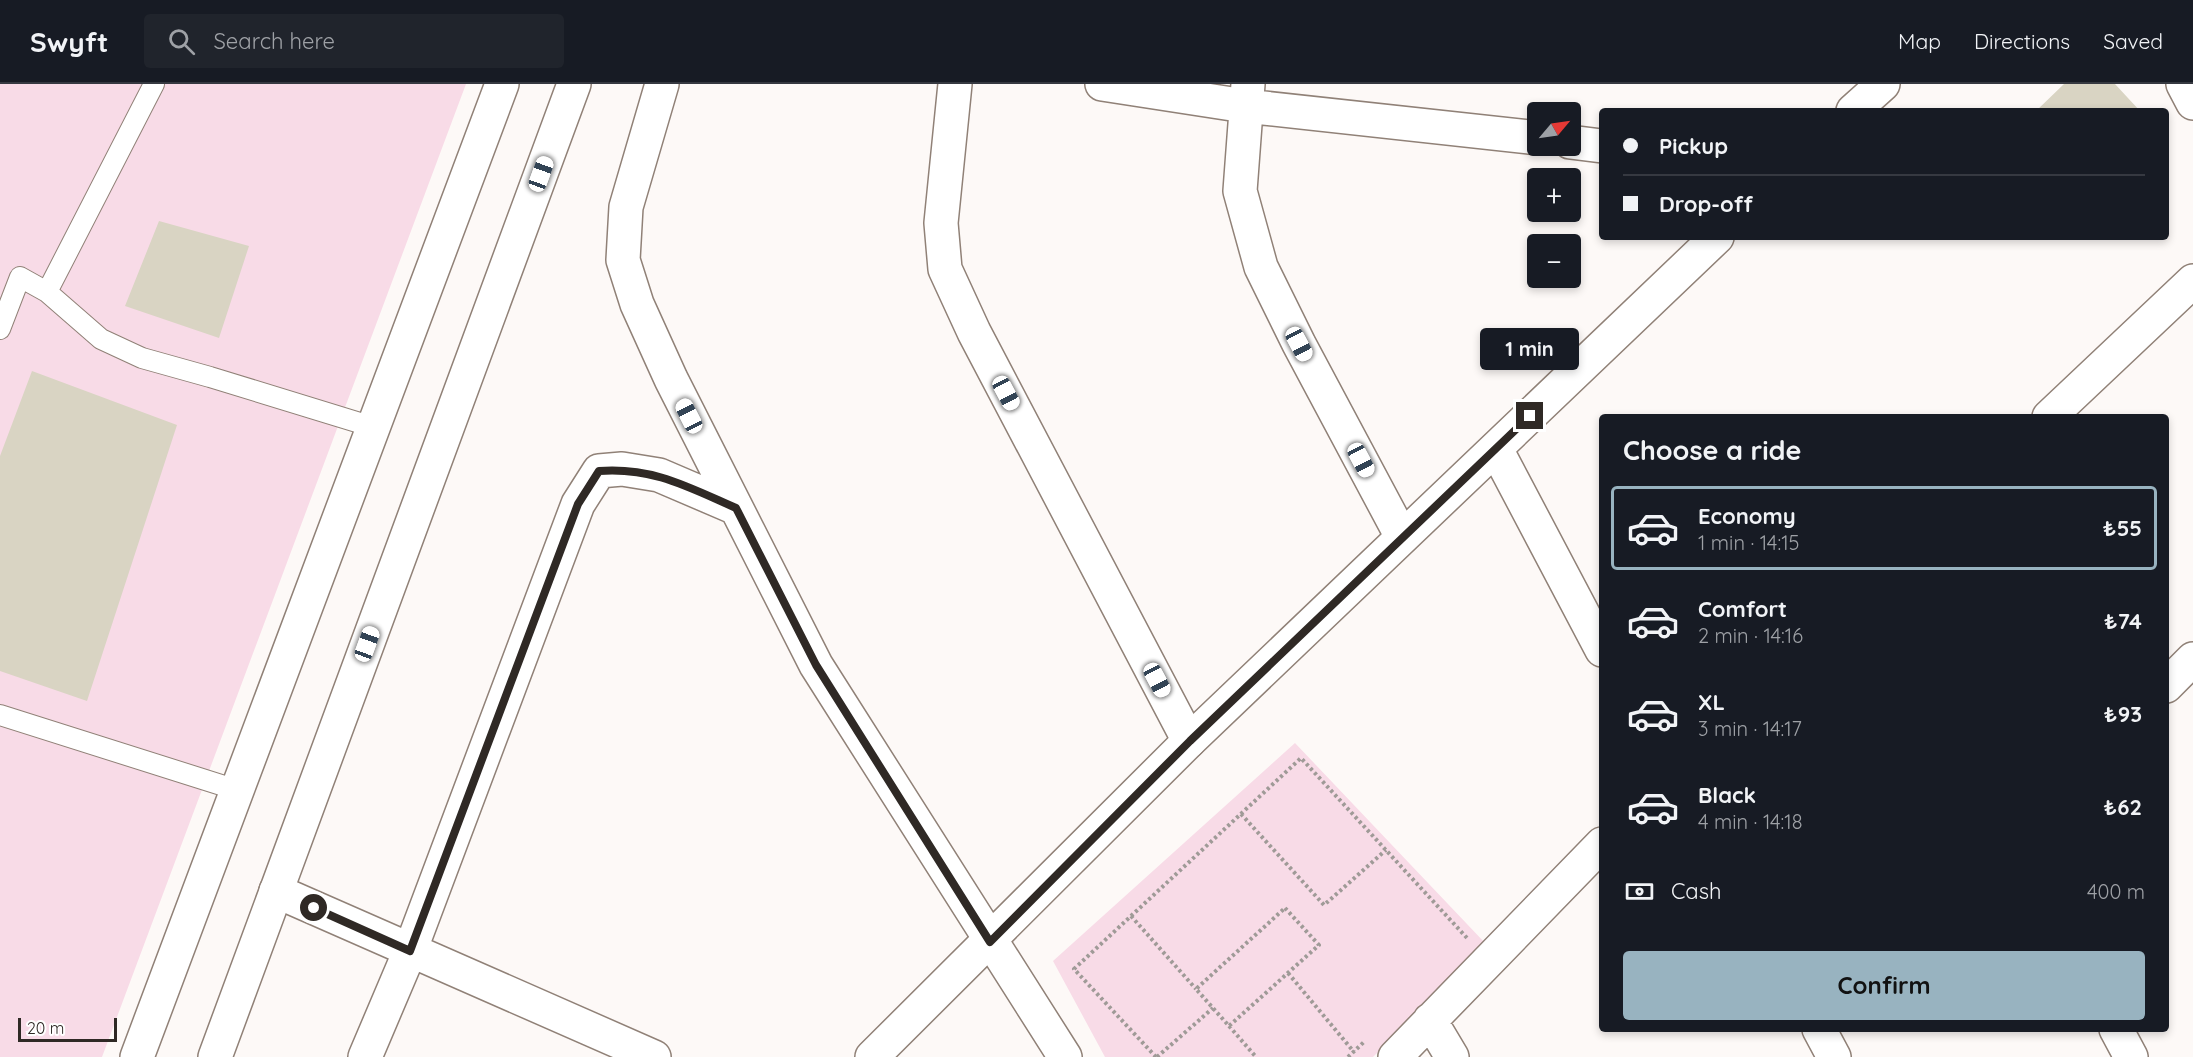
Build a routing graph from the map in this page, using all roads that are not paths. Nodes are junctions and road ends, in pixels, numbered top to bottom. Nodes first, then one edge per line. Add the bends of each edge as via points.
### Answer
1 (154, 84) edge
2 (502, 84) edge
3 (574, 84) edge
4 (662, 84) edge
5 (955, 84) edge
6 (1102, 84) edge
7 (1883, 84) edge
8 (2183, 84) edge
9 (1246, 95) edge
10 (2193, 103) edge
11 (1856, 108) edge
12 (1527, 136) edge
13 (1581, 143) edge
14 (1599, 146) edge
15 (1714, 240) edge
16 (2193, 281) edge
17 (47, 292) junction
18 (0, 329) edge
19 (2052, 414) edge
20 (374, 427) junction
21 (1496, 448) junction
22 (736, 508) junction
23 (1402, 537) junction
24 (1599, 644) edge
25 (2193, 659) edge
26 (2169, 683) edge
27 (0, 715) edge
28 (1190, 741) junction
29 (237, 790) junction
30 (1599, 847) edge
31 (276, 891) junction
32 (990, 942) junction
33 (410, 951) junction
34 (1431, 1020) junction
35 (1821, 1032) edge
36 (2118, 1032) edge
37 (137, 1057) edge
38 (215, 1057) edge
39 (365, 1057) edge
40 (654, 1057) edge
41 (872, 1057) edge
42 (1065, 1057) edge
43 (1395, 1057) edge
44 (1452, 1057) edge
45 (1834, 1057) edge
46 (2131, 1057) edge

1 - 17 lane
2 - 20 street
3 - 31 street
4 - 22 street via 626,207 624,260 651,336
5 - 28 street via 940,223 945,269 974,332
6 - 9 street
7 - 11 street
8 - 10 street
9 - 12 street
9 - 23 street via 1240,191 1262,267
13 - 14 street
15 - 21 street
16 - 19 street
17 - 18 lane via 20,277
17 - 20 lane via 101,339 142,358
20 - 29 street
21 - 23 street
21 - 24 street
22 - 32 street via 816,665
22 - 33 street via 659,475 599,471 578,504
23 - 28 street
25 - 26 street
27 - 29 lane
28 - 32 street
29 - 37 street
30 - 34 street
31 - 33 street
31 - 38 street
32 - 41 street
32 - 42 street
33 - 39 street
33 - 40 street
34 - 43 street
34 - 44 street
35 - 45 street
36 - 46 street

